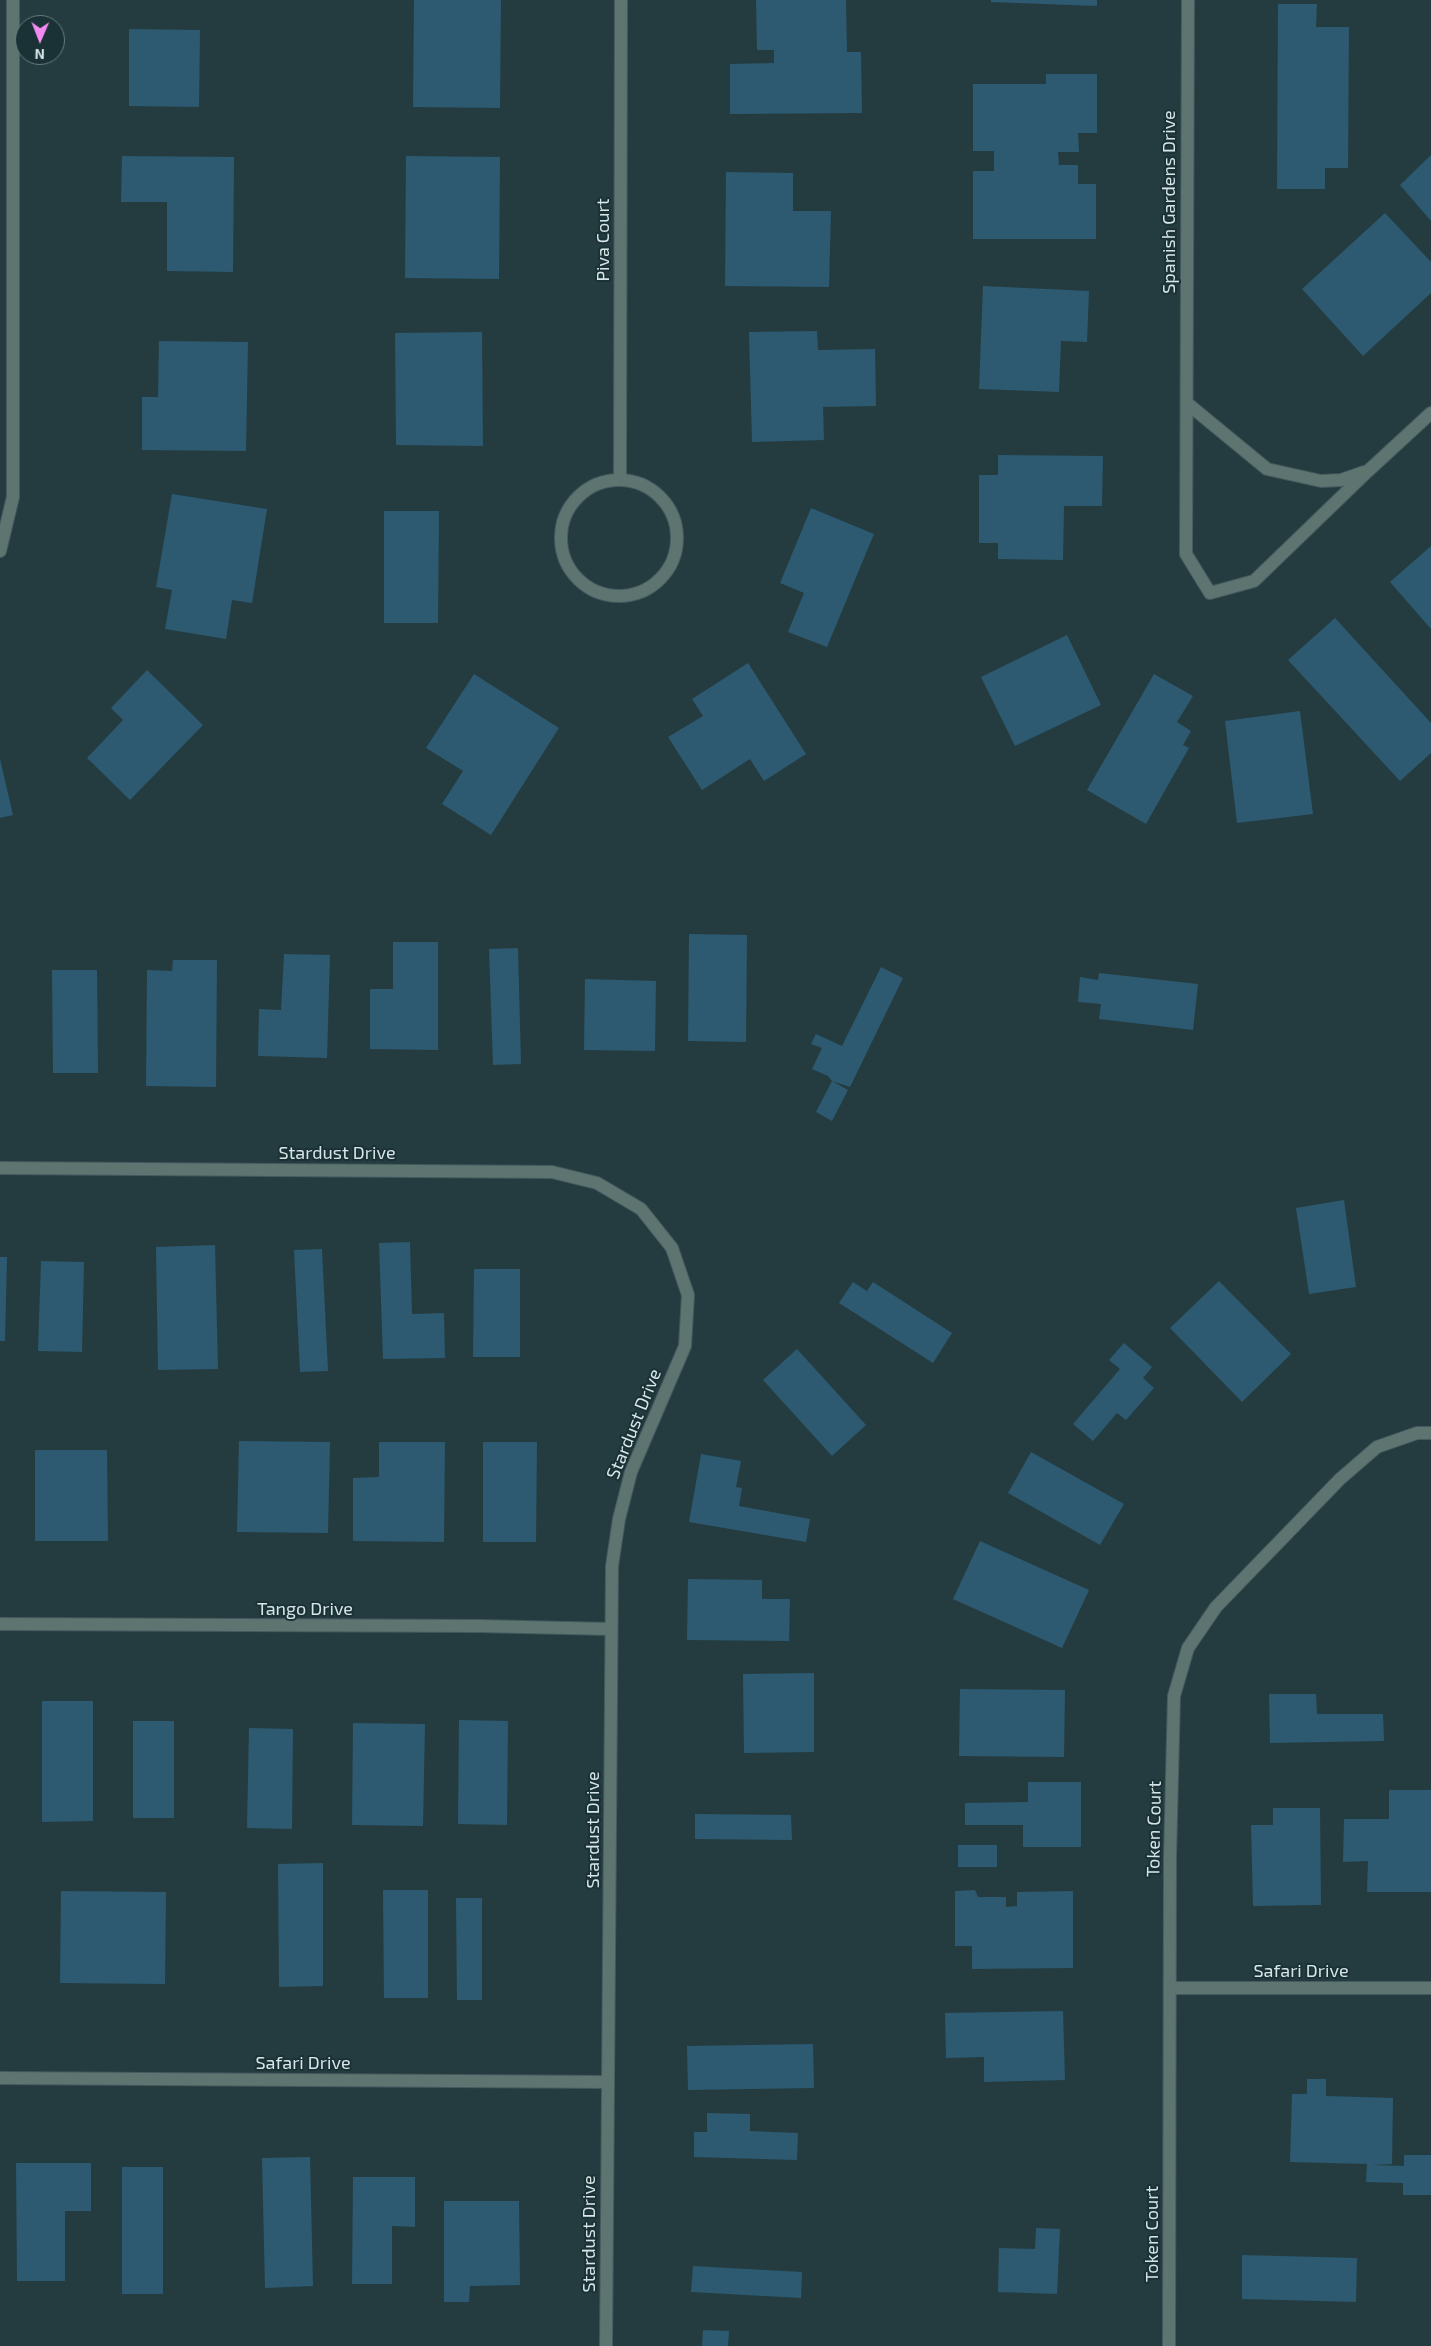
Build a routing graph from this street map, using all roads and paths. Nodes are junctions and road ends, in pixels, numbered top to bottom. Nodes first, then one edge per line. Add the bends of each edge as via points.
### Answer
1 (13, 0) edge
2 (621, 0) edge
3 (1188, 0) edge
4 (1188, 404) junction
5 (1431, 414) edge
6 (1368, 471) junction
7 (620, 480) junction
8 (0, 551) edge
9 (0, 1168) edge
10 (1431, 1433) edge
11 (0, 1624) edge
12 (610, 1629) junction
13 (1171, 1988) junction
14 (1431, 1988) edge
15 (0, 2078) edge
16 (607, 2082) junction
17 (606, 2346) edge
18 (1169, 2346) edge

1 - 8 street via 13,497
2 - 7 street, Piva Court
3 - 4 street, Spanish Gardens Drive
4 - 6 street, Spanish Gardens Drive via 1268,469 1321,481 1341,480
4 - 6 street, Spanish Gardens Drive via 1186,554 1210,593 1254,582
5 - 6 street, Spanish Gardens Drive
7 - 7 street via 640,483 656,494 669,508 676,527 676,547 671,565 642,591 622,596 604,594 573,574 564,557 561,539 564,520 572,504 585,491 602,483
9 - 12 street, Stardust Drive via 552,1172 597,1183 641,1209 672,1248 688,1295 685,1346 629,1481 612,1566
10 - 13 street, Token Court via 1417,1433 1377,1447 1340,1479 1216,1607 1188,1648 1174,1696
11 - 12 street, Tango Drive
12 - 16 street, Stardust Drive via 611,1887
13 - 14 street, Safari Drive
13 - 18 street, Token Court
15 - 16 street, Safari Drive
16 - 17 street, Stardust Drive

